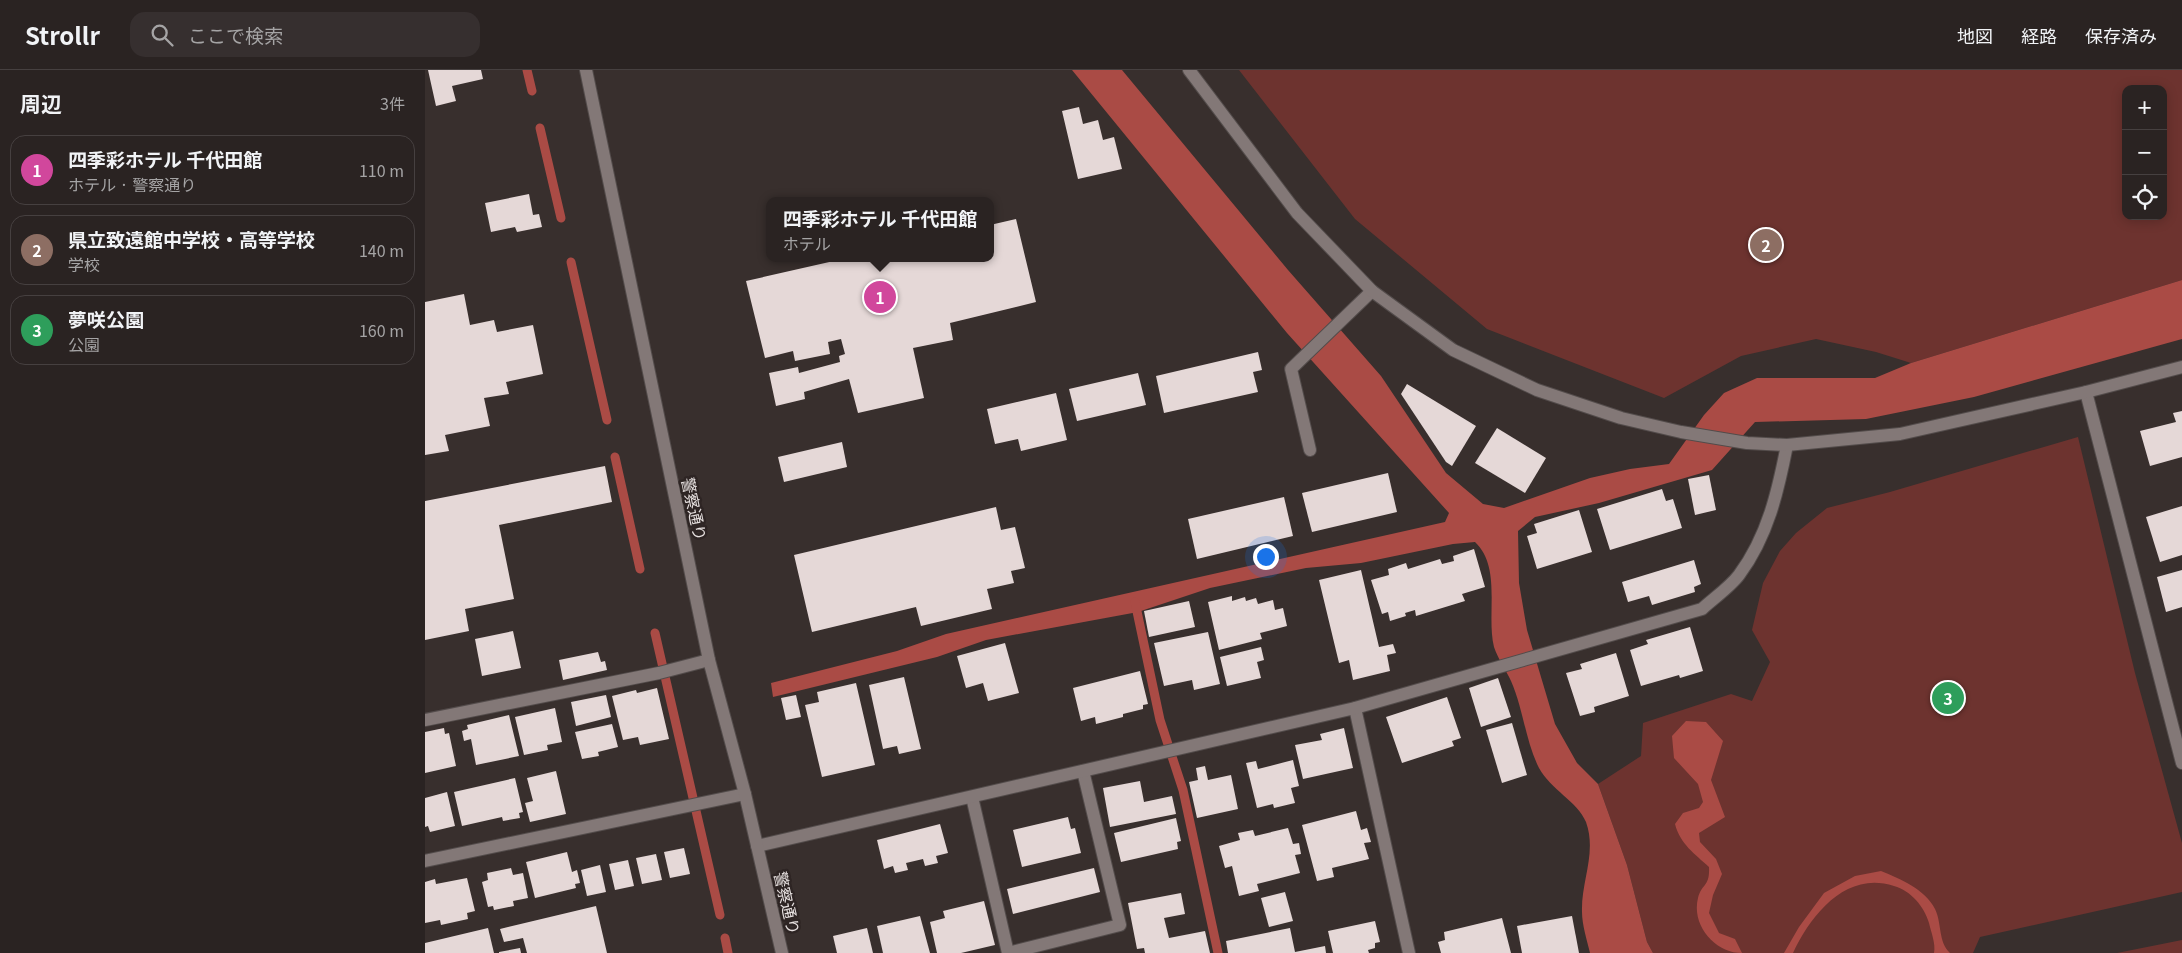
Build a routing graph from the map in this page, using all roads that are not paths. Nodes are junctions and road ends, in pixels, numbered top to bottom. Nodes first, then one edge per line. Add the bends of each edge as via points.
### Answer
1 (586, 70) edge
2 (1189, 70) edge
3 (1372, 291) junction
4 (2182, 367) edge
5 (2086, 392) junction
6 (1787, 445) junction
7 (1310, 450) dead end
8 (709, 660) junction
9 (1355, 708) junction
10 (425, 720) edge
11 (2182, 763) edge
12 (1083, 771) junction
13 (745, 794) junction
14 (972, 797) junction
15 (757, 846) junction
16 (425, 861) edge
17 (782, 953) edge
18 (1409, 953) edge

1 - 8 street, 警察通り
2 - 3 street via 1297,213
3 - 6 street via 1453,350 1537,390 1621,418 1681,432 1747,443
3 - 7 street via 1291,369
4 - 5 street
5 - 6 street via 1900,434
5 - 11 street
6 - 9 street via 1769,521 1739,575 1702,609
8 - 10 street
8 - 13 street, 警察通り
9 - 12 street
9 - 18 street
12 - 14 street
12 - 14 street via 1120,925 1007,952
13 - 15 street, 警察通り
13 - 16 street
14 - 15 street
15 - 17 street, 警察通り

